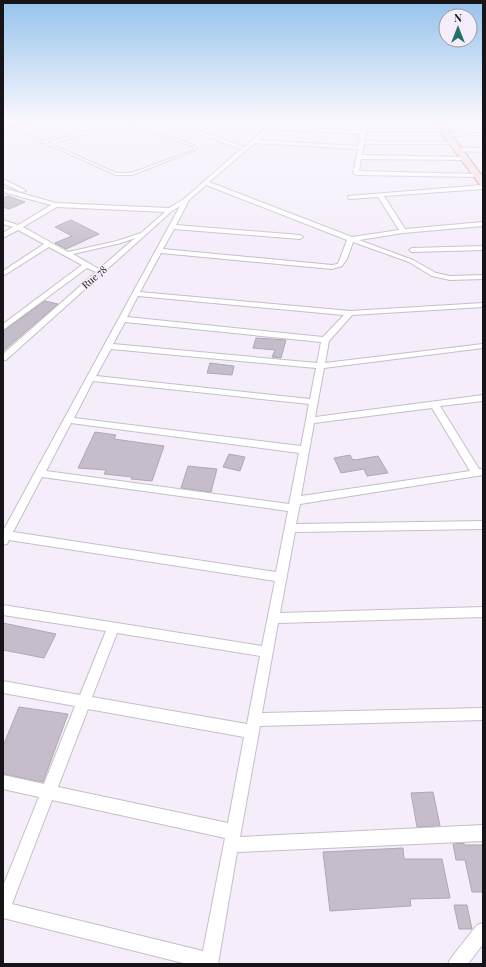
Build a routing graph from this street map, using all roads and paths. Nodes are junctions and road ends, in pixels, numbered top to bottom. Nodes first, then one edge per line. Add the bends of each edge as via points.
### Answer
1 (100, 167) edge
2 (148, 167) edge
3 (224, 167) edge
4 (357, 167) edge
5 (478, 172) edge
6 (3, 181) edge
7 (206, 183) junction
8 (483, 183) edge
9 (483, 187) edge
10 (3, 190) edge
11 (380, 195) junction
12 (350, 197) dead end
13 (187, 199) junction
14 (40, 201) junction
15 (56, 205) junction
16 (170, 210) junction
17 (3, 222) edge
18 (483, 224) edge
19 (18, 227) junction
20 (172, 227) junction
21 (147, 230) junction
22 (403, 231) junction
23 (3, 236) edge
24 (300, 237) dead end
25 (351, 239) junction
26 (49, 244) junction
27 (483, 248) edge
28 (412, 250) dead end
29 (159, 251) junction
30 (66, 254) junction
31 (86, 265) junction
32 (100, 272) junction
33 (3, 274) edge
34 (483, 277) edge
35 (136, 294) junction
36 (483, 305) edge
37 (470, 306) junction
38 (483, 312) edge
39 (350, 313) junction
40 (122, 319) junction
41 (3, 328) edge
42 (325, 340) junction
43 (108, 346) junction
44 (483, 346) edge
45 (5, 355) edge
46 (320, 366) junction
47 (91, 378) junction
48 (483, 398) edge
49 (313, 402) junction
50 (434, 404) junction
51 (68, 420) junction
52 (310, 421) junction
53 (304, 450) junction
54 (480, 472) edge
55 (39, 473) junction
56 (294, 505) junction
57 (483, 524) edge
58 (290, 528) junction
59 (5, 538) edge
60 (281, 577) junction
61 (3, 610) edge
62 (483, 612) edge
63 (273, 618) junction
64 (113, 628) junction
65 (267, 652) junction
66 (3, 688) edge
67 (84, 702) junction
68 (483, 714) edge
69 (253, 726) junction
70 (3, 782) edge
71 (48, 792) junction
72 (483, 833) edge
73 (232, 838) junction
74 (3, 906) edge
75 (3, 910) edge
76 (483, 931) edge
77 (209, 962) edge
78 (457, 964) edge

1 - 2 lane via 124,175
3 - 7 street
4 - 5 street via 356,174
5 - 8 main road
6 - 14 street
7 - 13 street
7 - 25 street
9 - 11 street
10 - 14 street
11 - 12 street
11 - 22 street
13 - 16 street, Rue 78
13 - 20 street
14 - 15 street
15 - 16 street
15 - 19 street
16 - 21 street, Rue 78
17 - 19 street
18 - 22 street
19 - 23 street
19 - 26 street
20 - 24 street
20 - 29 street
21 - 30 street via 119,242
21 - 32 street, Rue 78
22 - 25 street
25 - 29 street via 340,265 332,267
25 - 34 street via 411,260 434,275 450,278
26 - 30 street
26 - 33 street
27 - 28 street
29 - 35 street
30 - 31 street
31 - 32 street
31 - 41 street
32 - 45 street, Rue 78
35 - 39 street
35 - 40 street
36 - 37 street
37 - 38 street
37 - 39 street
39 - 42 street
40 - 42 street
40 - 43 street
42 - 46 street
43 - 46 street
43 - 47 street
44 - 46 street
46 - 49 street
47 - 49 street
47 - 51 street
48 - 50 street
49 - 52 street
50 - 52 street
50 - 54 street
51 - 53 street
51 - 55 street
52 - 53 street
53 - 56 street
54 - 56 street
55 - 56 street
55 - 59 street
56 - 58 street
57 - 58 street
58 - 60 street
59 - 60 street
60 - 63 street
61 - 64 street
62 - 63 street
63 - 65 street
64 - 65 street
64 - 67 street
65 - 69 street
66 - 67 street
67 - 69 street
67 - 71 street
68 - 69 street
69 - 73 street
70 - 71 street
71 - 73 street
71 - 74 street
72 - 73 street
73 - 77 street
75 - 77 street
76 - 78 street

